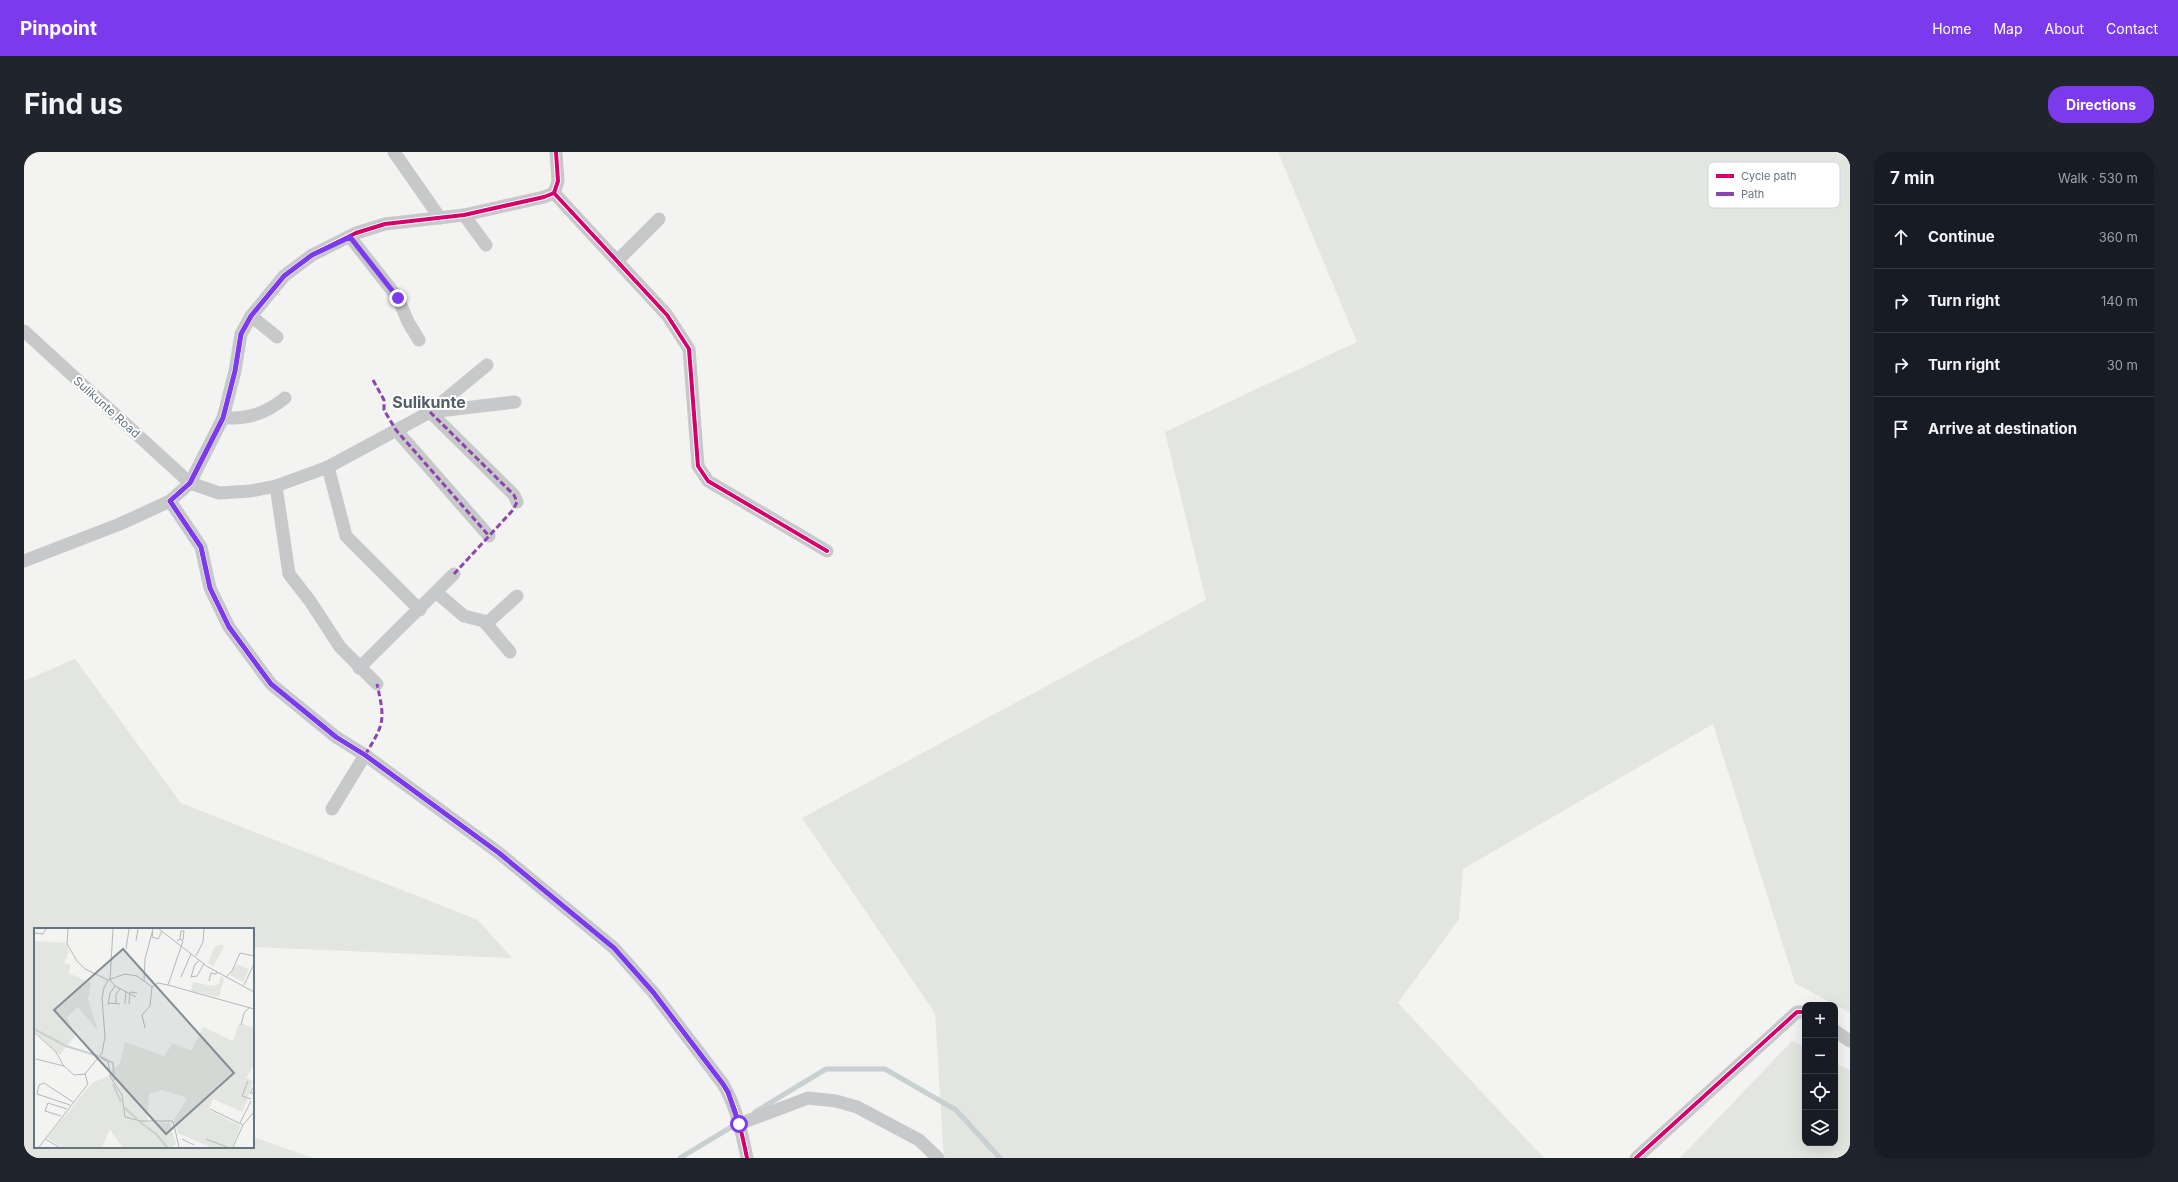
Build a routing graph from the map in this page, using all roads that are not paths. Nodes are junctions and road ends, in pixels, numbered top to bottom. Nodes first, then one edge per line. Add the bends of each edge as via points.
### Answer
1 (394, 152) edge
2 (556, 152) edge
3 (554, 193) junction
4 (464, 215) junction
5 (440, 218) junction
6 (659, 219) dead end
7 (350, 237) junction
8 (486, 245) dead end
9 (617, 261) junction
10 (251, 316) junction
11 (24, 331) edge
12 (277, 337) dead end
13 (419, 340) dead end
14 (487, 365) dead end
15 (285, 398) dead end
16 (515, 402) dead end
17 (430, 412) junction
18 (223, 418) junction
19 (396, 430) junction
20 (328, 467) junction
21 (190, 483) junction
22 (276, 486) junction
23 (170, 501) junction
24 (517, 502) dead end
25 (489, 536) dead end
26 (827, 551) dead end
27 (24, 561) edge
28 (454, 574) dead end
29 (437, 593) junction
30 (517, 596) dead end
31 (420, 610) junction
32 (486, 624) junction
33 (510, 652) dead end
34 (360, 668) junction
35 (377, 684) dead end
36 (365, 755) junction
37 (332, 810) dead end
38 (1802, 1012) edge
39 (1838, 1033) edge
40 (1850, 1041) edge
41 (737, 1120) junction
42 (747, 1158) edge
43 (938, 1158) edge
44 (1636, 1158) edge

1 - 5 street
2 - 3 street via 558,181
3 - 4 street
3 - 9 street
4 - 5 street
4 - 8 street
5 - 7 street via 393,221
6 - 9 street
7 - 10 street via 312,255 284,276
7 - 13 street via 398,298
9 - 26 street via 667,314 689,349 698,466 708,481
10 - 12 street
10 - 18 street via 241,334
11 - 21 street, Sulikunte Road
14 - 17 street
15 - 18 street via 257,415 240,419
16 - 17 street
17 - 19 street
17 - 24 street via 514,495
18 - 21 street
19 - 20 street
19 - 25 street
20 - 22 street
20 - 31 street via 346,536
21 - 22 street via 219,493
21 - 23 street
22 - 34 street via 289,574 340,647
23 - 27 street via 120,524
23 - 36 street via 201,547 210,588 229,627 264,675 280,692 336,737
28 - 29 street
29 - 31 street
29 - 32 street via 464,616 480,619
30 - 32 street
31 - 34 street
32 - 33 street
34 - 35 street
36 - 37 street
36 - 41 street via 499,853 614,948 653,992 723,1084
38 - 44 street via 1797,1012
39 - 40 street
41 - 42 street
41 - 43 street via 808,1098 836,1101 857,1107 919,1140

